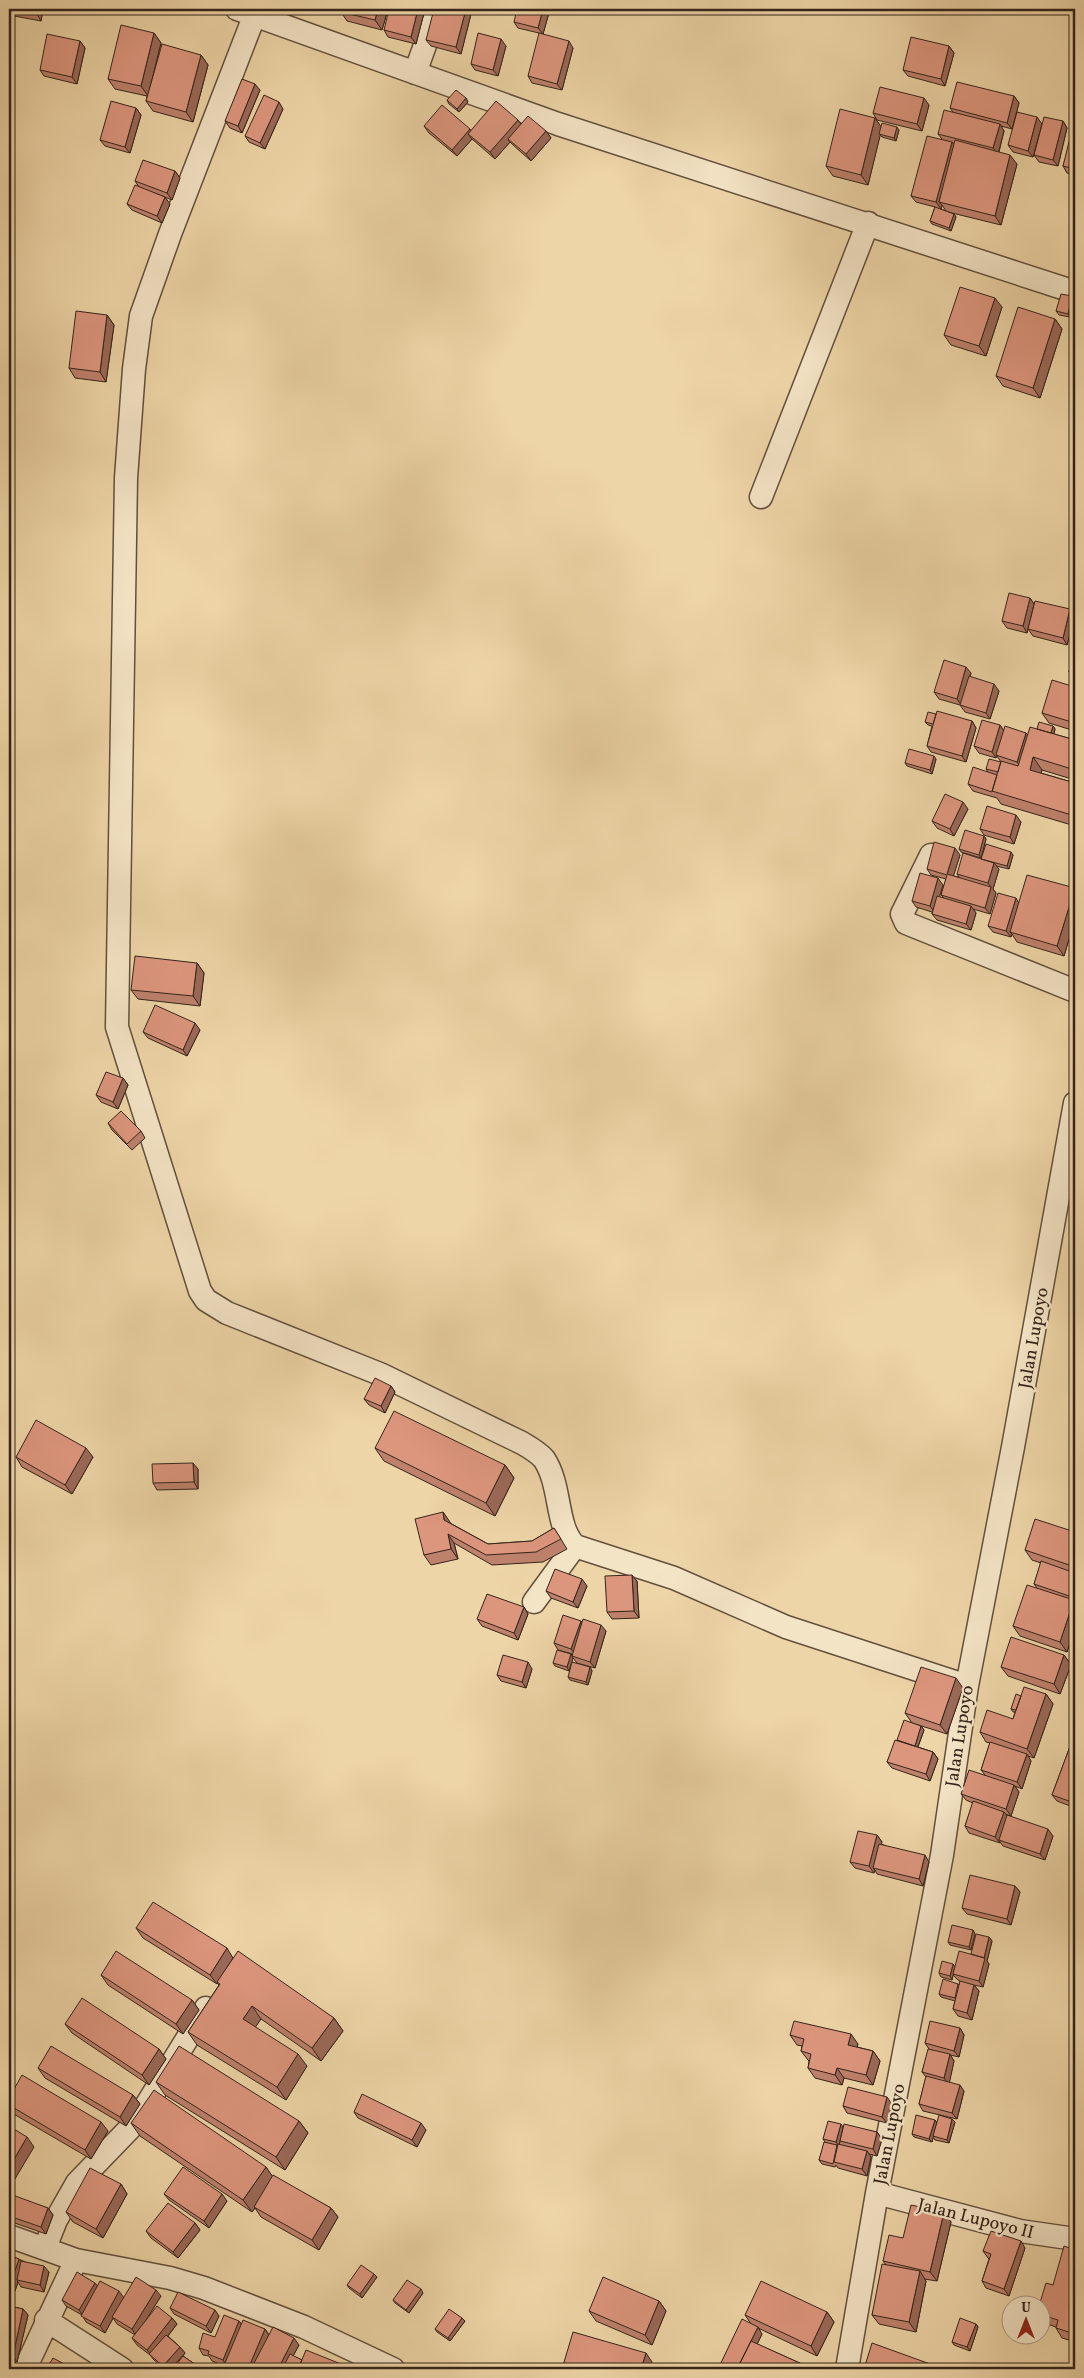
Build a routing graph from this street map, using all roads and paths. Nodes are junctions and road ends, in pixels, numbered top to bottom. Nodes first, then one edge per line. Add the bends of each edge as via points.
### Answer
1 (438, 9) edge
2 (246, 11) edge
3 (415, 73) junction
4 (868, 223) junction
5 (1075, 292) edge
6 (761, 497) dead end
7 (931, 854) edge
8 (1075, 991) edge
9 (1075, 1103) edge
10 (575, 1546) junction
11 (534, 1602) dead end
12 (967, 1686) junction
13 (218, 1990) edge
14 (878, 2193) junction
15 (9, 2236) edge
16 (1075, 2239) edge
17 (45, 2248) junction
18 (76, 2260) junction
19 (46, 2320) junction
20 (25, 2369) edge
21 (122, 2369) edge
22 (393, 2369) edge
23 (847, 2369) edge

1 - 3 street
2 - 3 street
2 - 10 street via 141,316 134,369 126,478 117,1027 200,1291 206,1300 227,1313 380,1374 522,1443 543,1458 557,1486 565,1532
3 - 4 street via 558,124
4 - 5 street
4 - 6 street
7 - 8 street via 902,914 906,923
9 - 12 street, Jalan Lupoyo via 1014,1447
10 - 11 street
10 - 12 street via 674,1578 786,1627
12 - 14 street, Jalan Lupoyo via 938,1874
13 - 17 street via 136,2122 77,2183
14 - 16 street, Jalan Lupoyo II via 1020,2231
14 - 23 street, Jalan Lupoyo
15 - 17 street
17 - 18 street
18 - 19 street
18 - 22 street via 170,2278 204,2288 304,2327
19 - 20 street
19 - 21 street

